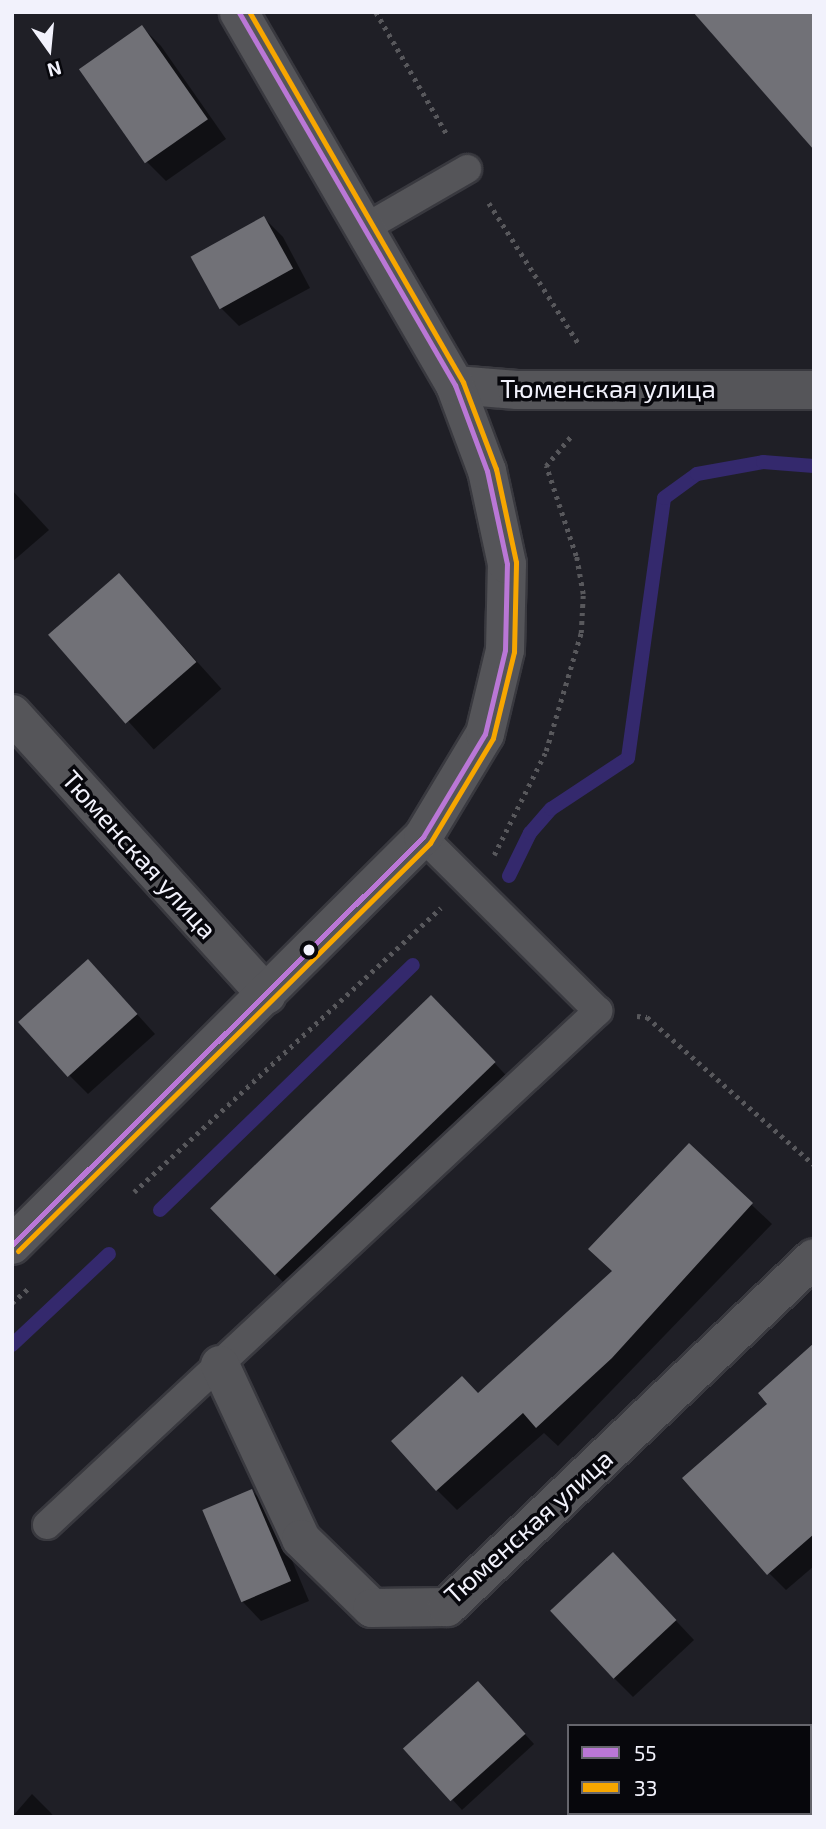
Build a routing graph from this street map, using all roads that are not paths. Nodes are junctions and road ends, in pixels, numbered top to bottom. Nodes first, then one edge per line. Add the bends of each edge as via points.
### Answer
1 (239, 12) edge
2 (467, 169) road end
3 (365, 228) junction
4 (455, 385) junction
5 (814, 390) edge
6 (12, 713) edge
7 (423, 837) junction
8 (267, 995) junction
9 (12, 1245) edge
10 (814, 1258) edge
11 (220, 1365) junction
12 (47, 1525) dead end

1 - 3 street
2 - 3 lane
3 - 4 street
4 - 5 street, Тюменская улица via 517,390
4 - 7 street via 487,471 507,564 505,650 485,734
6 - 8 street, Тюменская улица
7 - 8 street
7 - 11 lane via 598,1011
8 - 9 street
10 - 11 street, Тюменская улица via 447,1607 372,1608 302,1539
11 - 12 lane

